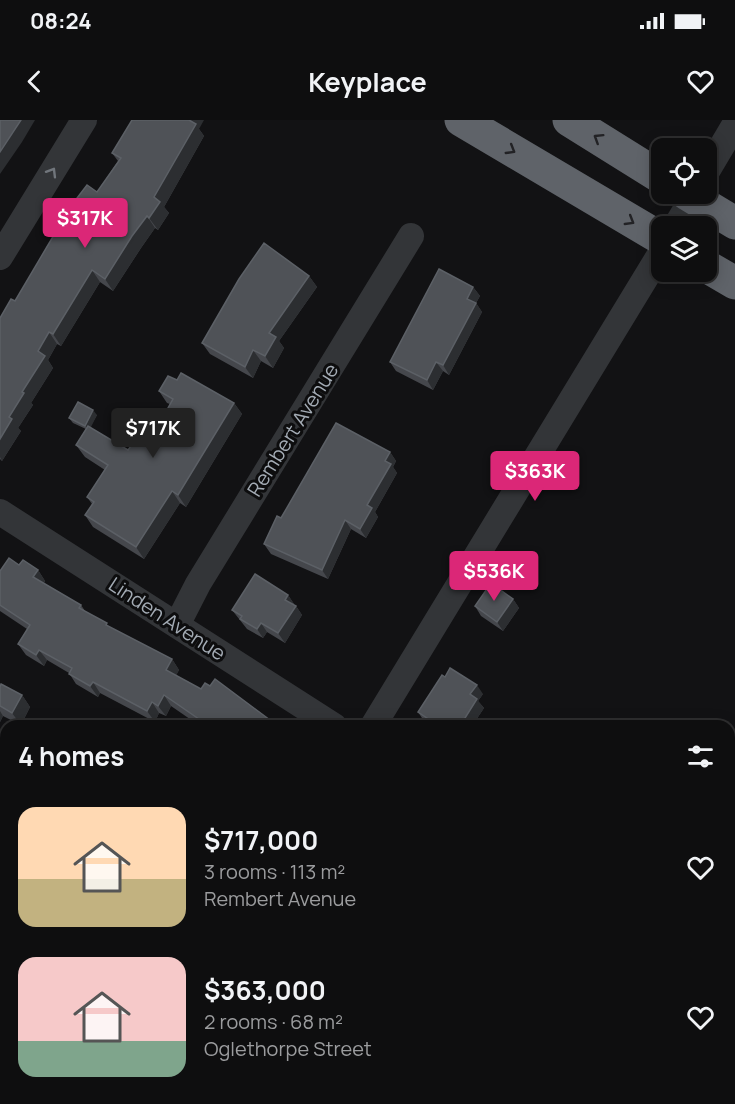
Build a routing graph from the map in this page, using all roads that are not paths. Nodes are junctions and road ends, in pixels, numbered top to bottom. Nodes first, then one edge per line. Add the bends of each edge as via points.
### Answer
1 (84, 120) edge
2 (461, 120) edge
3 (568, 120) edge
4 (735, 124) edge
5 (717, 154) edge
6 (651, 171) edge
7 (704, 204) edge
8 (735, 223) edge
9 (411, 236) dead end
10 (651, 241) edge
11 (0, 257) edge
12 (651, 265) edge
13 (0, 512) edge
14 (177, 625) junction
15 (325, 720) edge
16 (377, 720) edge

11 -> 1 street
2 -> 10 highway via 599,202
6 -> 3 highway
4 - 5 street
7 - 8 highway, bridge
9 - 14 street, Rembert Avenue via 198,584
12 - 16 street
13 - 14 street, Linden Avenue
14 - 15 street, Linden Avenue

